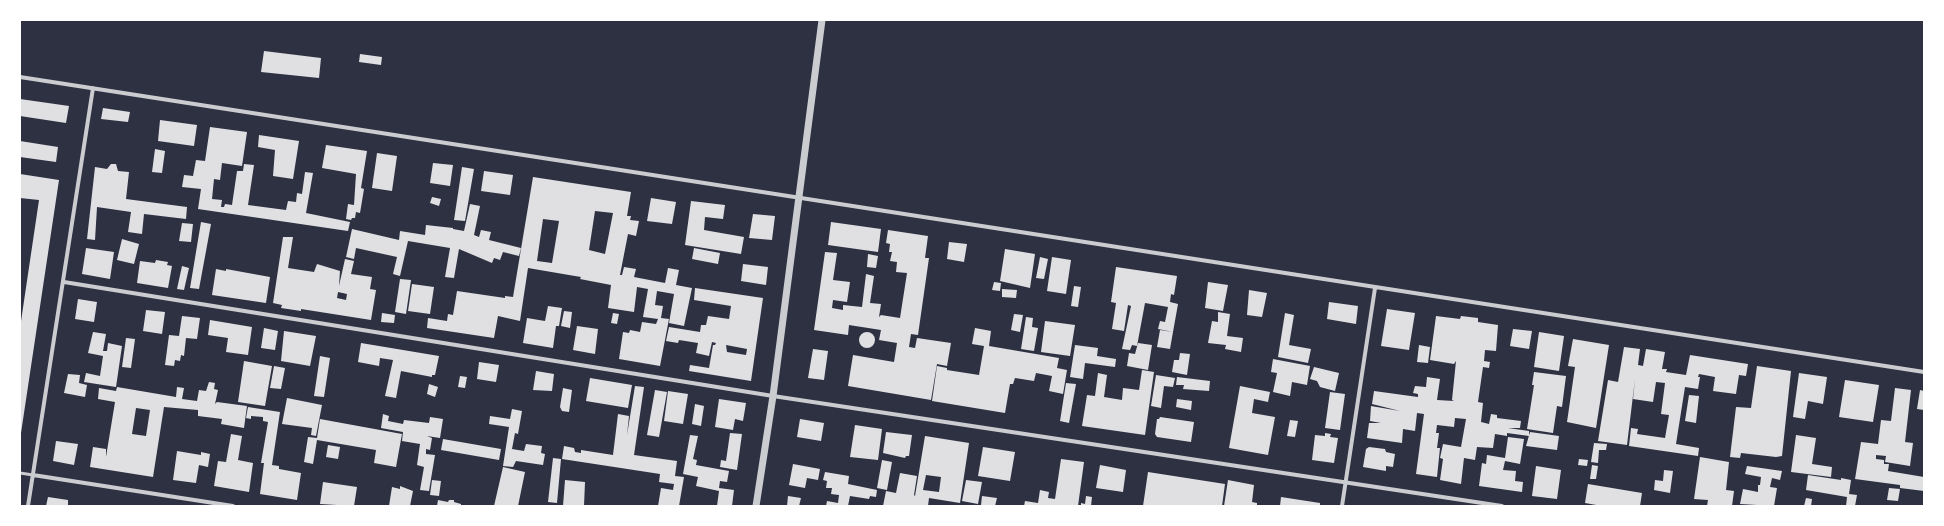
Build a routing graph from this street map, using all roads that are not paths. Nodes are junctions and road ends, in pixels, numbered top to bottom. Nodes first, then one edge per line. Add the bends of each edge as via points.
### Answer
1 (822, 20) edge
2 (20, 76) edge
3 (93, 88) junction
4 (797, 198) junction
5 (64, 282) junction
6 (1374, 288) junction
7 (1924, 372) edge
8 (773, 396) junction
9 (20, 473) edge
10 (33, 475) junction
11 (1346, 482) junction
12 (28, 506) edge
13 (233, 506) edge
14 (756, 506) edge
15 (1342, 506) edge
16 (1502, 506) edge

1 - 4 street
2 - 3 street
3 - 4 street
3 - 5 street
4 - 6 street
4 - 8 street
5 - 8 street
5 - 10 street
6 - 7 street
6 - 11 street
8 - 11 street
8 - 14 street
9 - 10 lane
10 - 12 street
10 - 13 street
11 - 15 street
11 - 16 street

